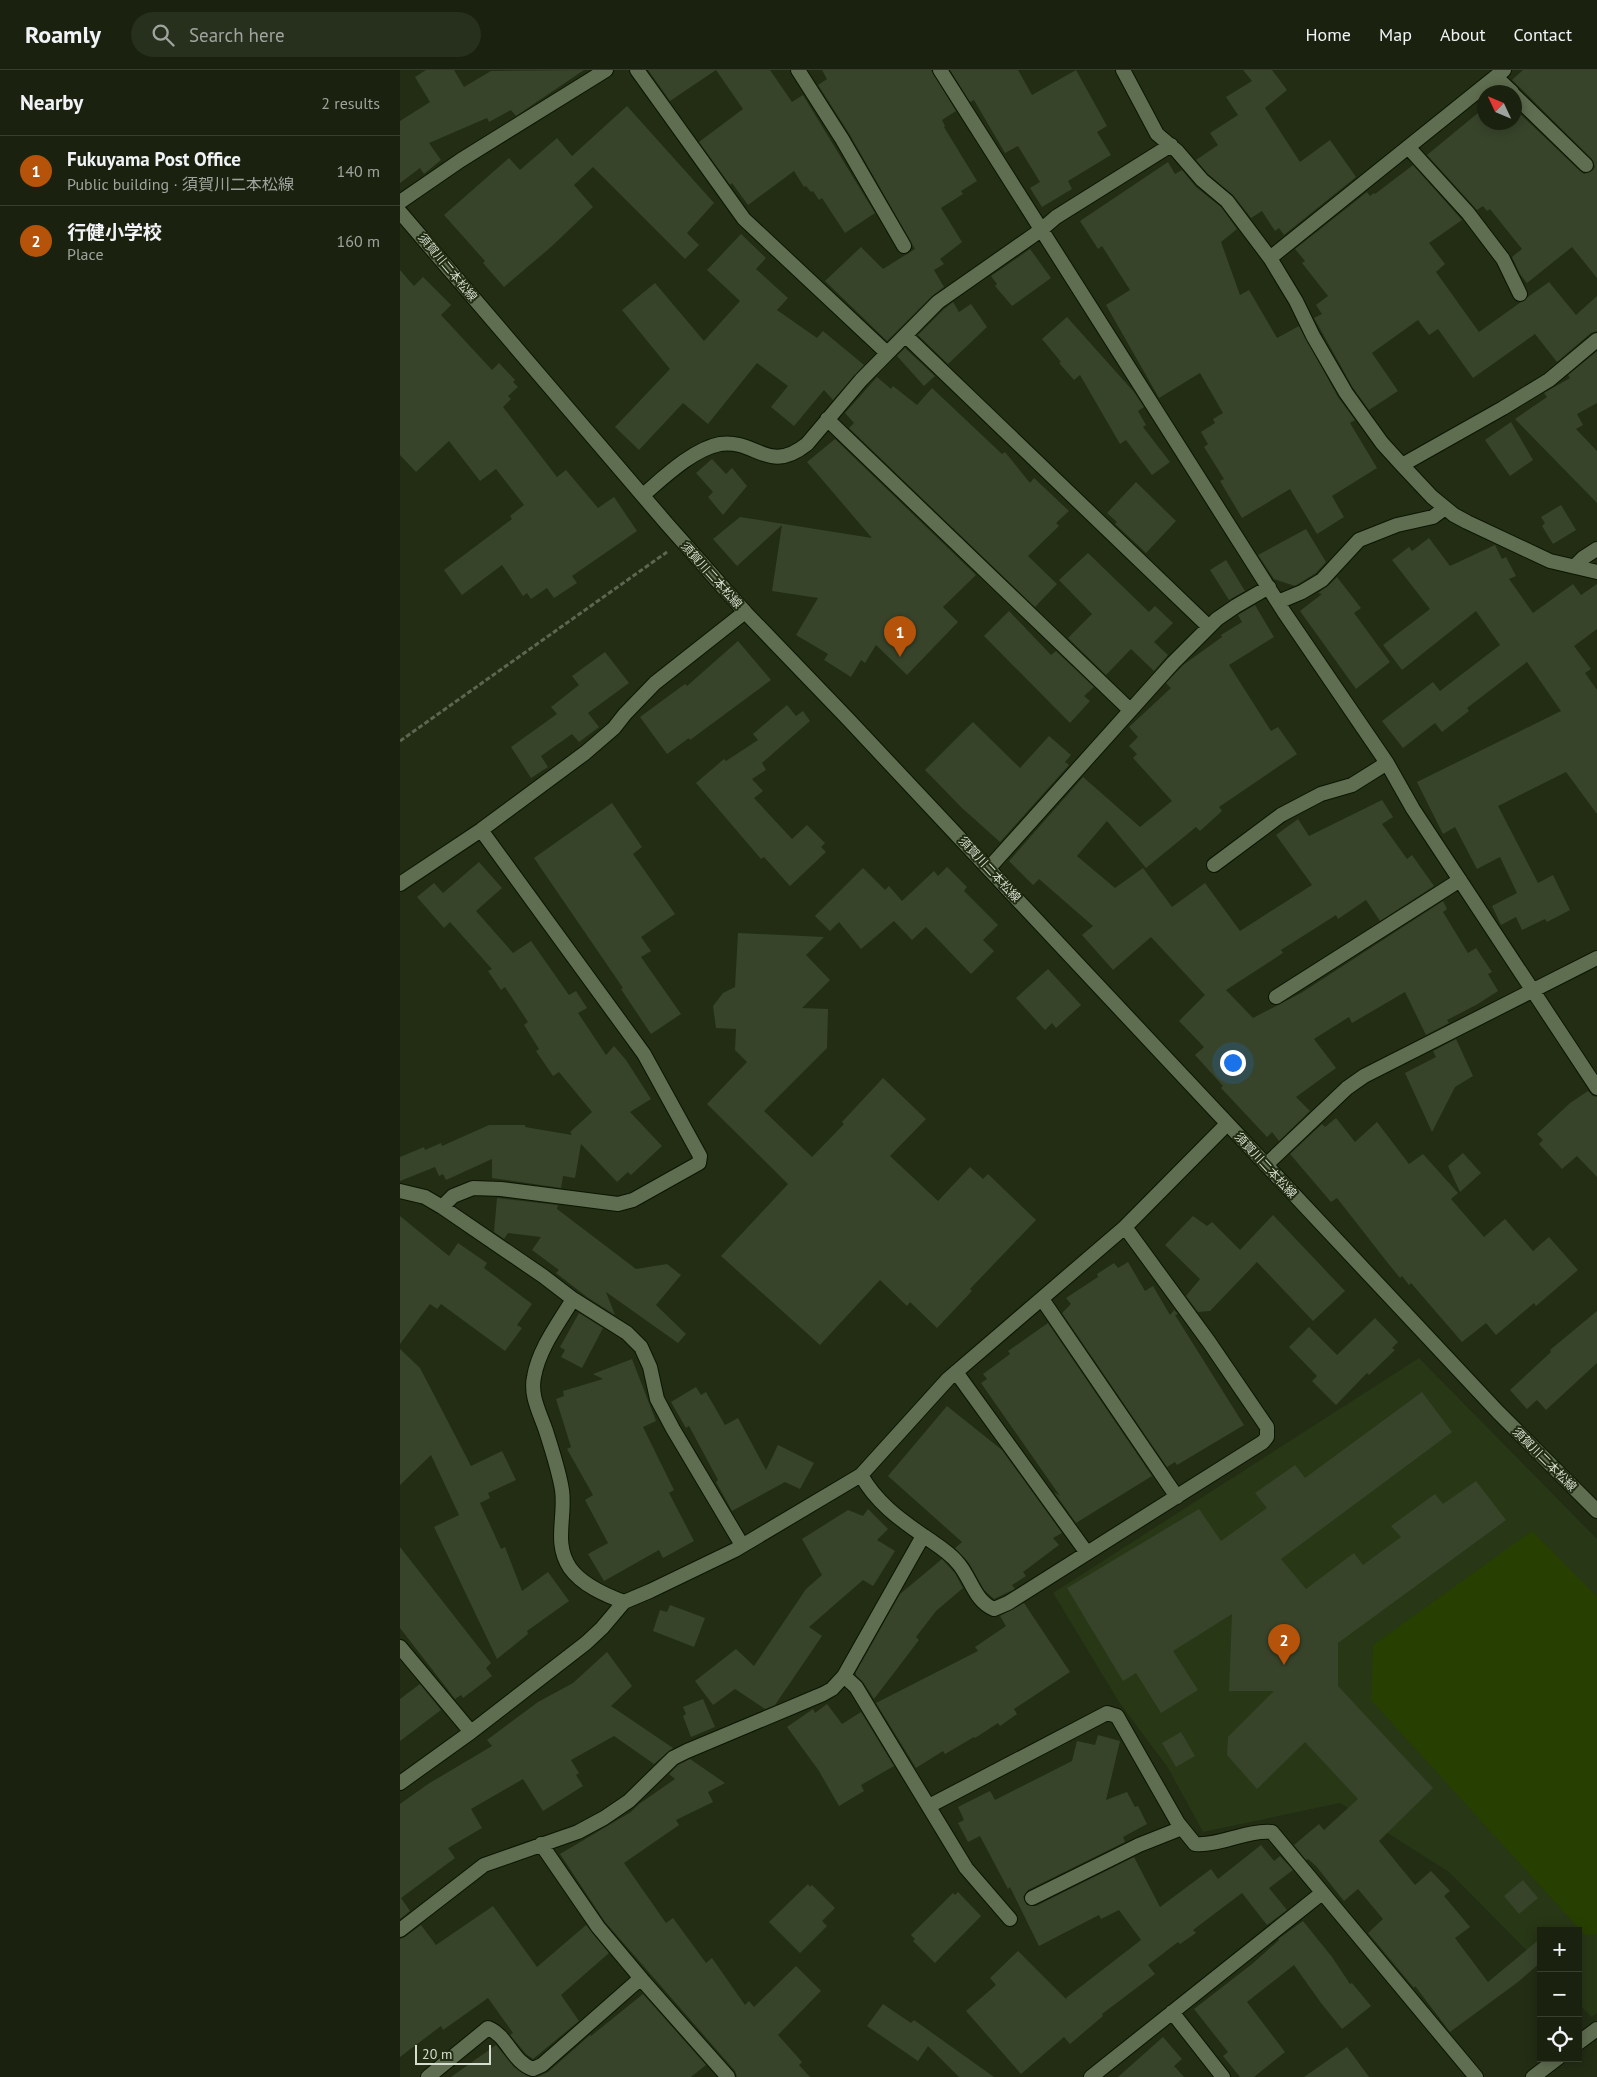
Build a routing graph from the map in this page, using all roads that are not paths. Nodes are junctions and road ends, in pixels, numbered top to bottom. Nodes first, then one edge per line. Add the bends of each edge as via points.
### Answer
1 (606, 70) edge
2 (637, 70) edge
3 (798, 70) edge
4 (940, 70) edge
5 (1123, 70) edge
6 (1500, 74) edge
7 (1507, 85) edge
8 (1522, 103) edge
9 (1171, 145) junction
10 (1408, 147) junction
11 (1586, 165) dead end
12 (400, 202) edge
13 (400, 212) edge
14 (1042, 230) junction
15 (904, 246) dead end
16 (1270, 258) junction
17 (1520, 294) dead end
18 (906, 336) junction
19 (1597, 340) edge
20 (887, 353) junction
21 (827, 419) junction
22 (1402, 466) junction
23 (643, 495) junction
24 (1445, 508) junction
25 (1597, 549) edge
26 (1575, 566) junction
27 (1597, 572) edge
28 (1269, 587) junction
29 (1278, 602) junction
30 (745, 612) junction
31 (1209, 627) junction
32 (1130, 710) junction
33 (1387, 763) junction
34 (481, 830) junction
35 (1214, 865) dead end
36 (988, 868) junction
37 (1460, 880) junction
38 (400, 884) edge
39 (1597, 958) edge
40 (1534, 991) junction
41 (1276, 997) dead end
42 (1597, 1088) edge
43 (1227, 1124) junction
44 (1266, 1165) junction
45 (400, 1191) edge
46 (442, 1207) junction
47 (1124, 1227) junction
48 (573, 1299) junction
49 (1042, 1299) junction
50 (956, 1372) junction
51 (861, 1475) junction
52 (1177, 1497) junction
53 (1597, 1511) edge
54 (923, 1536) junction
55 (742, 1545) junction
56 (1087, 1554) junction
57 (624, 1602) junction
58 (400, 1647) edge
59 (844, 1676) junction
60 (471, 1732) junction
61 (400, 1783) edge
62 (929, 1806) junction
63 (1182, 1828) junction
64 (541, 1844) junction
65 (1322, 1893) junction
66 (1032, 1898) dead end
67 (1010, 1918) dead end
68 (400, 1930) edge
69 (640, 1978) junction
70 (1172, 2012) junction
71 (1597, 2029) edge
72 (1582, 2040) edge
73 (1553, 2062) edge
74 (428, 2077) edge
75 (728, 2077) edge
76 (1091, 2077) edge
77 (1224, 2077) edge
78 (1476, 2077) edge
79 (1534, 2077) edge

1 - 12 street
2 - 20 street via 744,219
3 - 15 street
4 - 14 street
5 - 9 street via 1150,122
6 - 7 street
6 - 10 street
8 - 11 street
9 - 14 street via 1056,217
9 - 16 street via 1202,180 1228,201
10 - 16 street
10 - 17 street via 1480,228 1503,259
13 - 23 street, 須賀川二本松線
14 - 18 street via 938,302
14 - 28 street
16 - 22 street via 1346,393
18 - 20 street
18 - 31 street
19 - 22 street via 1549,380
20 - 21 street
21 - 23 street via 807,444 793,454 775,457 737,445 720,444 692,457
21 - 32 street
22 - 24 street
23 - 30 street, 須賀川二本松線
24 - 26 street via 1467,522 1544,558
24 - 29 street via 1433,517 1397,525 1359,540 1322,580
25 - 26 street
26 - 27 street
28 - 29 street
28 - 31 street
29 - 33 street
30 - 34 street via 655,682 601,740
30 - 36 street, 須賀川二本松線
31 - 32 street
32 - 36 street
33 - 35 street via 1352,785 1321,794 1281,815
33 - 37 street
34 - 38 street
34 - 46 street via 644,1054 700,1156 699,1163 633,1200 618,1204 473,1188 453,1196
36 - 43 street, 須賀川二本松線
37 - 40 street
37 - 41 street
39 - 40 street
40 - 42 street
40 - 44 street via 1364,1076 1347,1088
43 - 44 street, 須賀川二本松線
43 - 47 street
44 - 53 street, 須賀川二本松線 via 1498,1412
45 - 46 street via 425,1197
46 - 48 street
47 - 49 street
47 - 52 street via 1209,1342 1267,1428 1263,1442
48 - 55 street via 627,1333 641,1347 650,1366 657,1399
48 - 57 street via 540,1357 533,1378 533,1396 562,1489 562,1551 570,1568 582,1580
49 - 50 street
49 - 52 street
50 - 51 street
50 - 56 street
51 - 54 street via 876,1499
51 - 55 street
52 - 56 street
54 - 56 street via 959,1563 986,1606 994,1609
54 - 59 street
55 - 57 street
57 - 60 street via 586,1643
58 - 60 street
59 - 62 street via 856,1687
59 - 64 street via 823,1694 673,1758 629,1801 604,1818 578,1832
60 - 61 street
62 - 63 street via 1108,1713 1117,1716
62 - 67 street via 966,1868
63 - 65 street via 1194,1844 1207,1845 1259,1831 1272,1832
63 - 66 street via 1139,1845
64 - 68 street via 484,1865
64 - 69 street via 598,1927
65 - 70 street
65 - 78 street
69 - 74 street via 542,2065 533,2069 524,2066 497,2032 488,2028
69 - 75 street
70 - 76 street
70 - 77 street
71 - 72 street
73 - 79 street

